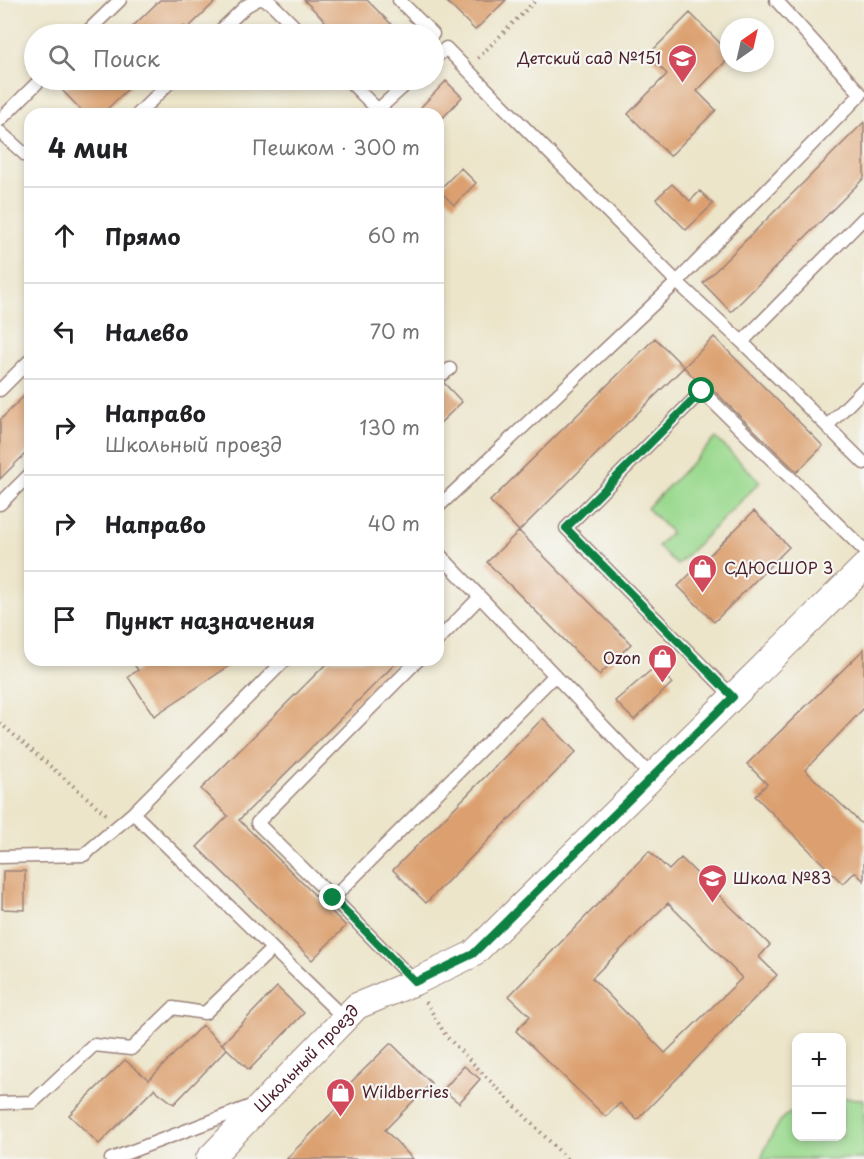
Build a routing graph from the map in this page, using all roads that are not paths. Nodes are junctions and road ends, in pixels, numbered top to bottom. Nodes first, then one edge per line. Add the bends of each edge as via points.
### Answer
1 (120, 0) edge
2 (256, 0) edge
3 (264, 0) edge
4 (399, 0) edge
5 (776, 0) edge
6 (95, 24) edge
7 (227, 24) edge
8 (292, 24) edge
9 (422, 24) edge
10 (446, 48) edge
11 (30, 90) edge
12 (162, 90) edge
13 (357, 90) edge
14 (400, 90) edge
15 (144, 108) edge
16 (372, 108) edge
17 (380, 108) edge
18 (0, 120) edge
19 (0, 132) edge
20 (24, 154) edge
21 (864, 218) edge
22 (677, 282) junction
23 (742, 342) junction
24 (24, 366) edge
25 (450, 369) dead end
26 (444, 373) edge
27 (864, 389) edge
28 (0, 390) edge
29 (827, 426) junction
30 (864, 463) edge
31 (24, 480) edge
32 (444, 501) edge
33 (0, 504) edge
34 (864, 550) edge
35 (444, 560) edge
36 (864, 567) edge
37 (480, 597) junction
38 (444, 634) edge
39 (279, 666) edge
40 (412, 666) edge
41 (555, 675) junction
42 (733, 697) junction
43 (652, 777) junction
44 (133, 813) junction
45 (1, 856) edge
46 (333, 898) junction
47 (272, 949) junction
48 (415, 982) junction
49 (345, 1019) junction
50 (266, 1100) junction
51 (0, 1103) edge
52 (111, 1159) edge
53 (209, 1159) edge

1 - 6 lane
2 - 7 lane
3 - 8 lane
4 - 9 lane
5 - 22 lane via 861,94
10 - 22 lane
11 - 18 lane
12 - 15 lane
13 - 16 lane
14 - 17 lane
19 - 20 lane
21 - 23 lane
22 - 23 lane
22 - 32 lane
23 - 29 lane
24 - 28 lane
25 - 26 lane
27 - 29 lane
29 - 30 lane
31 - 33 lane
34 - 42 lane via 702,391 566,528
35 - 37 lane
36 - 42 street, Школьный проезд
37 - 38 lane
37 - 41 lane
39 - 44 lane
40 - 46 lane via 257,823
41 - 43 lane
41 - 46 lane
42 - 43 street, Школьный проезд
43 - 48 street, Школьный проезд via 473,954
44 - 45 lane via 84,855
44 - 47 lane
46 - 48 lane
47 - 49 lane
47 - 51 lane via 205,1013 173,1008 131,1049 94,1045 33,1102
48 - 49 street, Школьный проезд via 357,1006
49 - 50 street, Школьный проезд
50 - 52 lane
50 - 53 street, Школьный проезд

